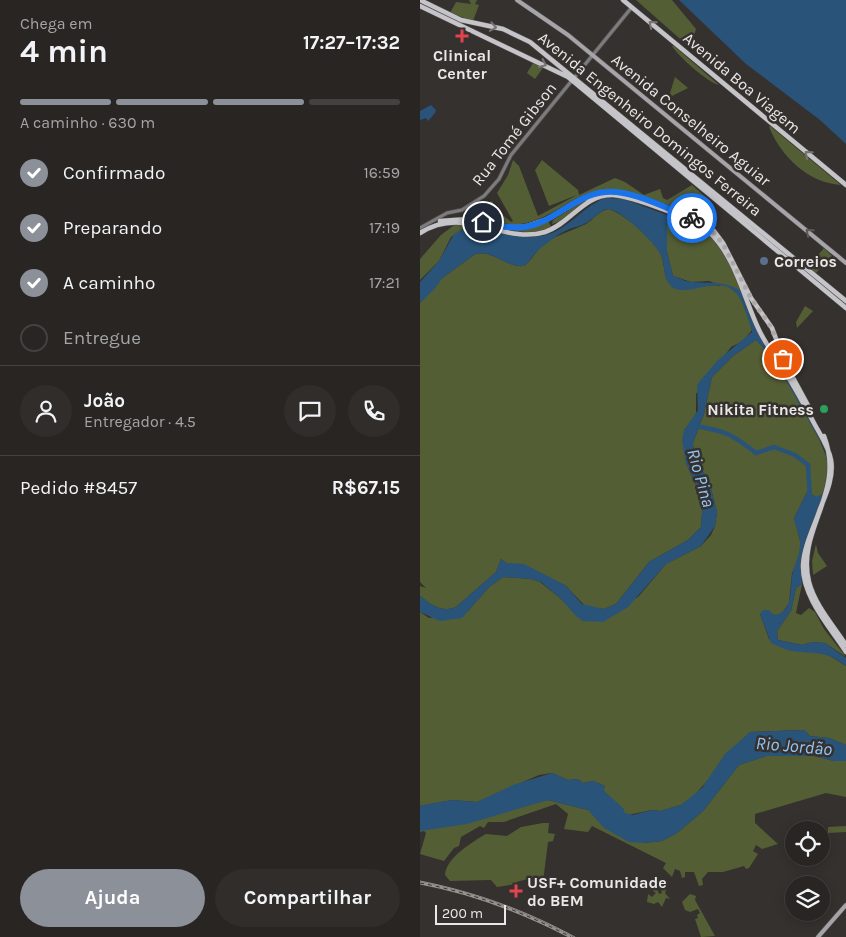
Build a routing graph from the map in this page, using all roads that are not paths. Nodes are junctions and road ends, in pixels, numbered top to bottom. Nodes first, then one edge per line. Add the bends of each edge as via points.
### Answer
1 (420, 0) edge
2 (517, 0) edge
3 (623, 0) edge
4 (420, 6) edge
5 (632, 7) junction
6 (593, 56) junction
7 (574, 79) junction
8 (846, 185) edge
9 (584, 198) junction
10 (471, 205) junction
11 (571, 216) junction
12 (471, 221) junction
13 (420, 230) edge
14 (846, 263) edge
15 (846, 301) edge
16 (846, 308) edge
17 (775, 334) junction
18 (765, 340) junction
19 (846, 644) edge
20 (846, 652) edge
21 (846, 905) edge
22 (818, 937) edge

1 -> 7 main road, Avenida Engenheiro Domingos Ferreira via 461,20 516,33
2 - 6 main road, Avenida Conselheiro Aguiar via 546,18
3 - 5 main road, Avenida Boa Viagem
4 -> 7 main road, Avenida Engenheiro Domingos Ferreira
5 - 6 street, Rua Tomé Gibson
8 -> 5 main road, Avenida Boa Viagem
6 - 7 street, Rua Tomé Gibson
14 -> 6 main road, Avenida Conselheiro Aguiar
7 - 10 street, Rua Tomé Gibson via 511,155 496,183
7 - 15 main road, Avenida Engenheiro Domingos Ferreira
7 - 16 main road, Avenida Engenheiro Domingos Ferreira
9 - 11 main road via 551,219 550,223 555,226
9 - 12 main road via 530,226 505,227
9 - 17 main road via 606,192 624,193 708,226 723,244 751,298
10 - 12 street, Rua Tomé Gibson via 465,212
10 - 13 street, Rua Tomé Gibson via 446,213
11 - 12 main road via 552,229 535,234 515,233
11 - 18 main road via 593,200 611,195 695,223 719,243
12 - 13 main road via 448,219
17 - 18 main road via 773,343
17 - 19 main road via 785,363 828,442 834,460 835,478 810,548 808,567 809,581 818,603
18 - 20 main road via 814,423 830,457 830,483 807,545 804,572 810,596
21 - 22 main road

